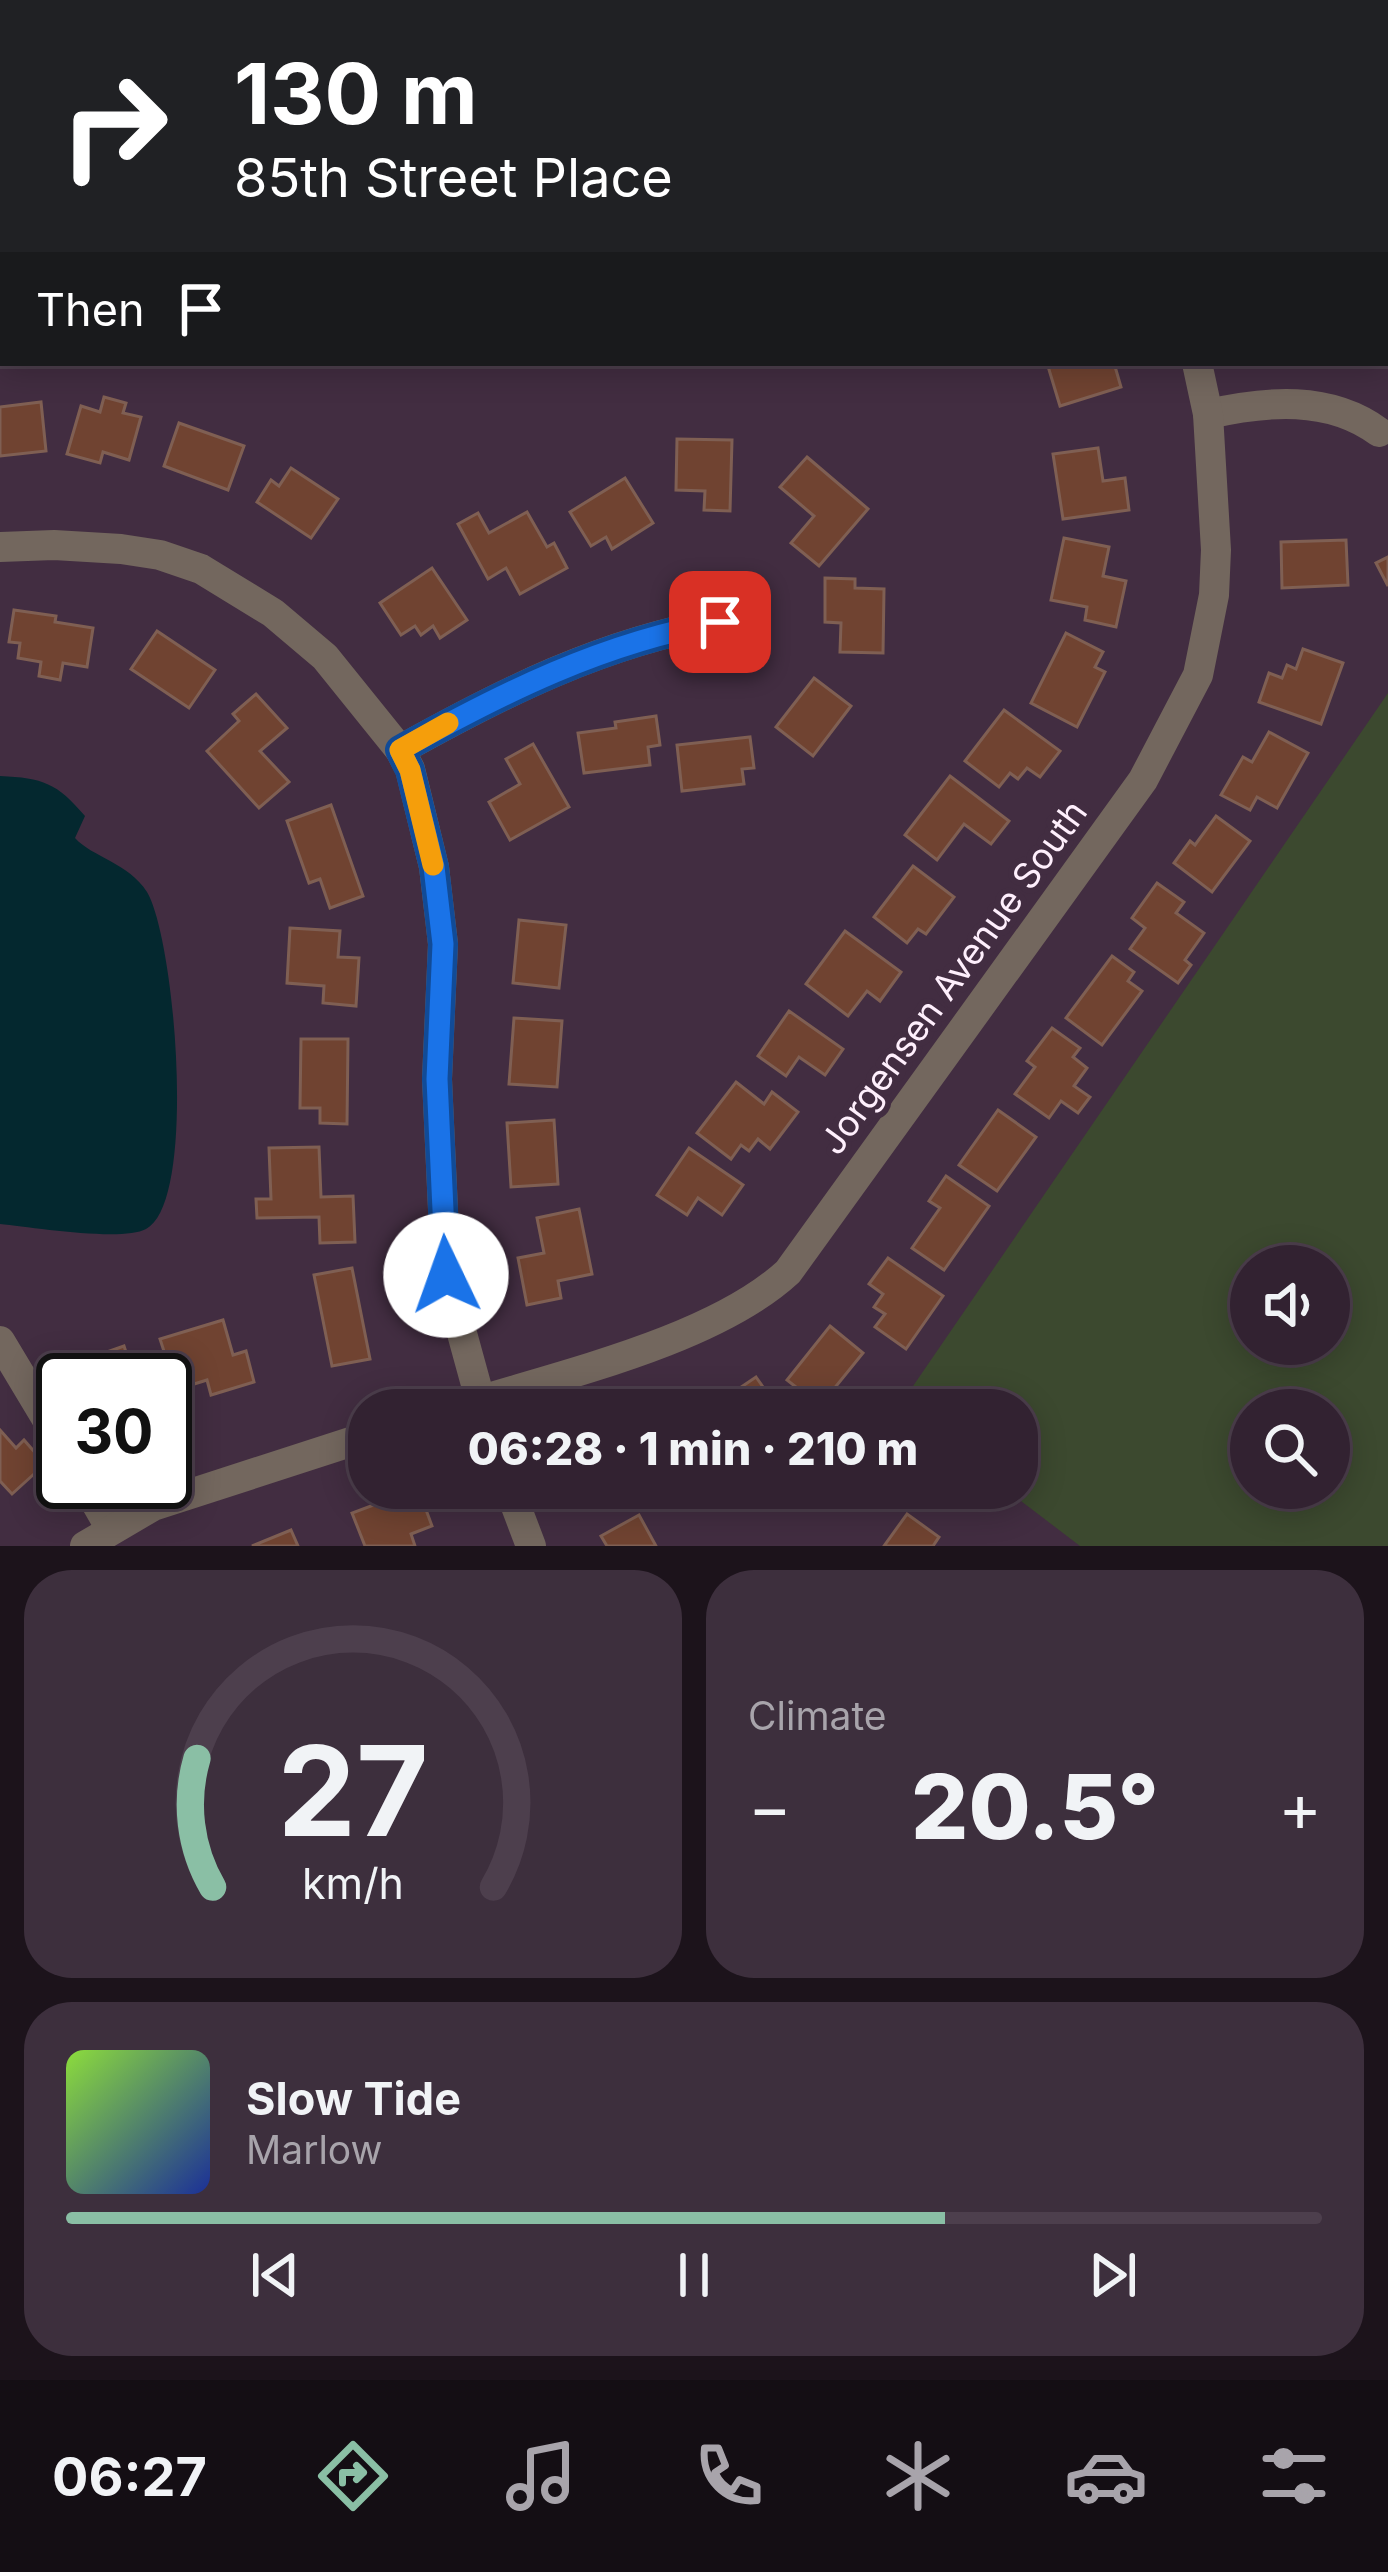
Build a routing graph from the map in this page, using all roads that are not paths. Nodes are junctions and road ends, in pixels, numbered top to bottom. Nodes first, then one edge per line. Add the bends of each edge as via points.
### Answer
1 (1198, 366) edge
2 (1208, 414) junction
3 (1379, 432) dead end
4 (0, 547) edge
5 (720, 622) dead end
6 (400, 750) junction
7 (0, 1341) edge
8 (477, 1389) edge
9 (527, 1389) edge
10 (36, 1401) edge
11 (348, 1443) edge
12 (517, 1509) edge
13 (98, 1537) edge
14 (531, 1546) edge

1 - 2 street, Jorgensen Avenue South
2 - 3 street via 1293,403 1348,414
2 - 9 street, Jorgensen Avenue South via 1215,573 1198,675 1143,780 788,1272 732,1312
4 - 6 street via 121,549 201,569 325,657
5 - 6 street via 615,646
6 - 8 street via 434,867 443,944 437,1079 446,1275
7 - 10 street
11 - 13 street via 153,1506
12 - 14 street

